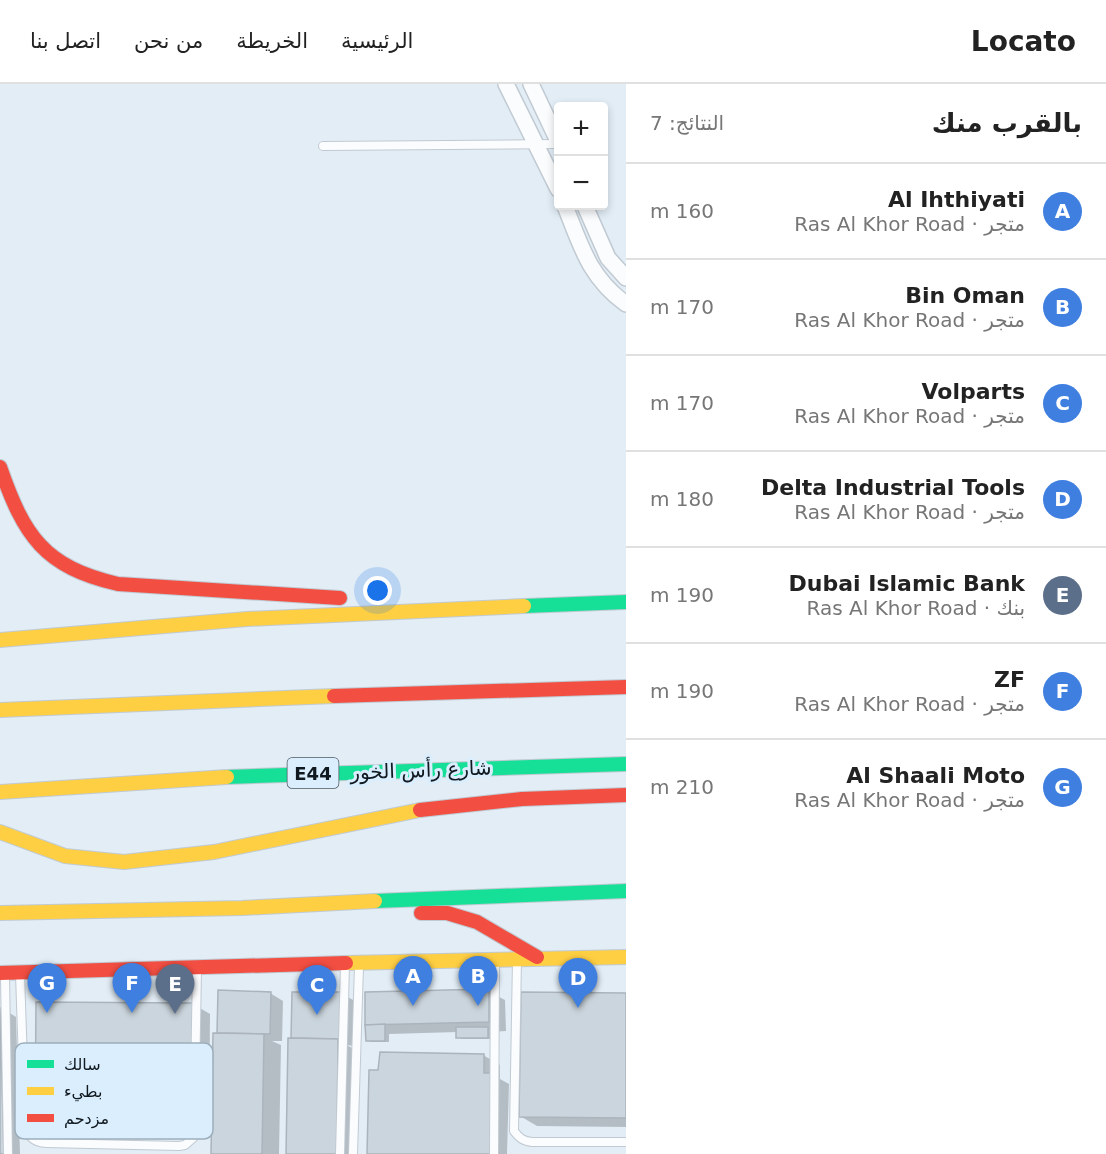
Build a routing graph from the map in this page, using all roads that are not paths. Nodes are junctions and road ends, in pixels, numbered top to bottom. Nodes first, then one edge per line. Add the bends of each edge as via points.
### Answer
1 (506, 84) edge
2 (531, 84) edge
3 (554, 133) edge
4 (554, 142) edge
5 (537, 144) junction
6 (323, 146) dead end
7 (554, 180) edge
8 (567, 210) edge
9 (587, 210) edge
10 (626, 278) edge
11 (626, 304) edge
12 (0, 466) edge
13 (350, 599) dead end
14 (371, 600) dead end
15 (626, 602) edge
16 (452, 608) junction
17 (0, 640) edge
18 (626, 687) edge
19 (0, 710) edge
20 (626, 764) edge
21 (0, 792) edge
22 (626, 795) edge
23 (0, 832) edge
24 (626, 891) edge
25 (242, 908) junction
26 (0, 913) edge
27 (517, 957) junction
28 (537, 957) junction
29 (626, 957) edge
30 (495, 958) junction
31 (352, 962) junction
32 (197, 968) junction
33 (2, 973) edge
34 (20, 973) junction
35 (22, 1043) edge
36 (196, 1043) edge
37 (33, 1139) edge
38 (192, 1139) edge
39 (626, 1142) edge
40 (8, 1154) edge
41 (340, 1154) edge
42 (353, 1154) edge
43 (494, 1154) edge

1 - 5 street
2 - 3 street
4 - 5 lane
5 - 6 lane
5 - 7 street
8 - 11 street via 592,270
9 - 10 street via 608,258
12 - 13 main road via 18,515 36,541 59,562 87,577 118,584
14 - 16 main road
15 - 16 main road
16 - 17 main road via 247,619
18 - 19 main road
20 - 21 main road, شارع رأس الخور / E44 via 259,775
22 - 23 main road via 436,807 214,852 124,862 65,856
24 - 25 main road
25 - 26 main road
25 - 28 main road via 447,914 477,922
27 - 28 main road
27 - 30 main road
27 - 39 lane via 514,1131 524,1141 532,1142
28 - 29 main road
30 - 31 main road
30 - 43 lane
31 - 32 main road
31 - 41 lane
31 - 42 lane
32 - 34 main road
32 - 36 lane
33 - 34 main road
33 - 40 lane
34 - 35 lane
37 - 38 lane via 46,1143 185,1146

